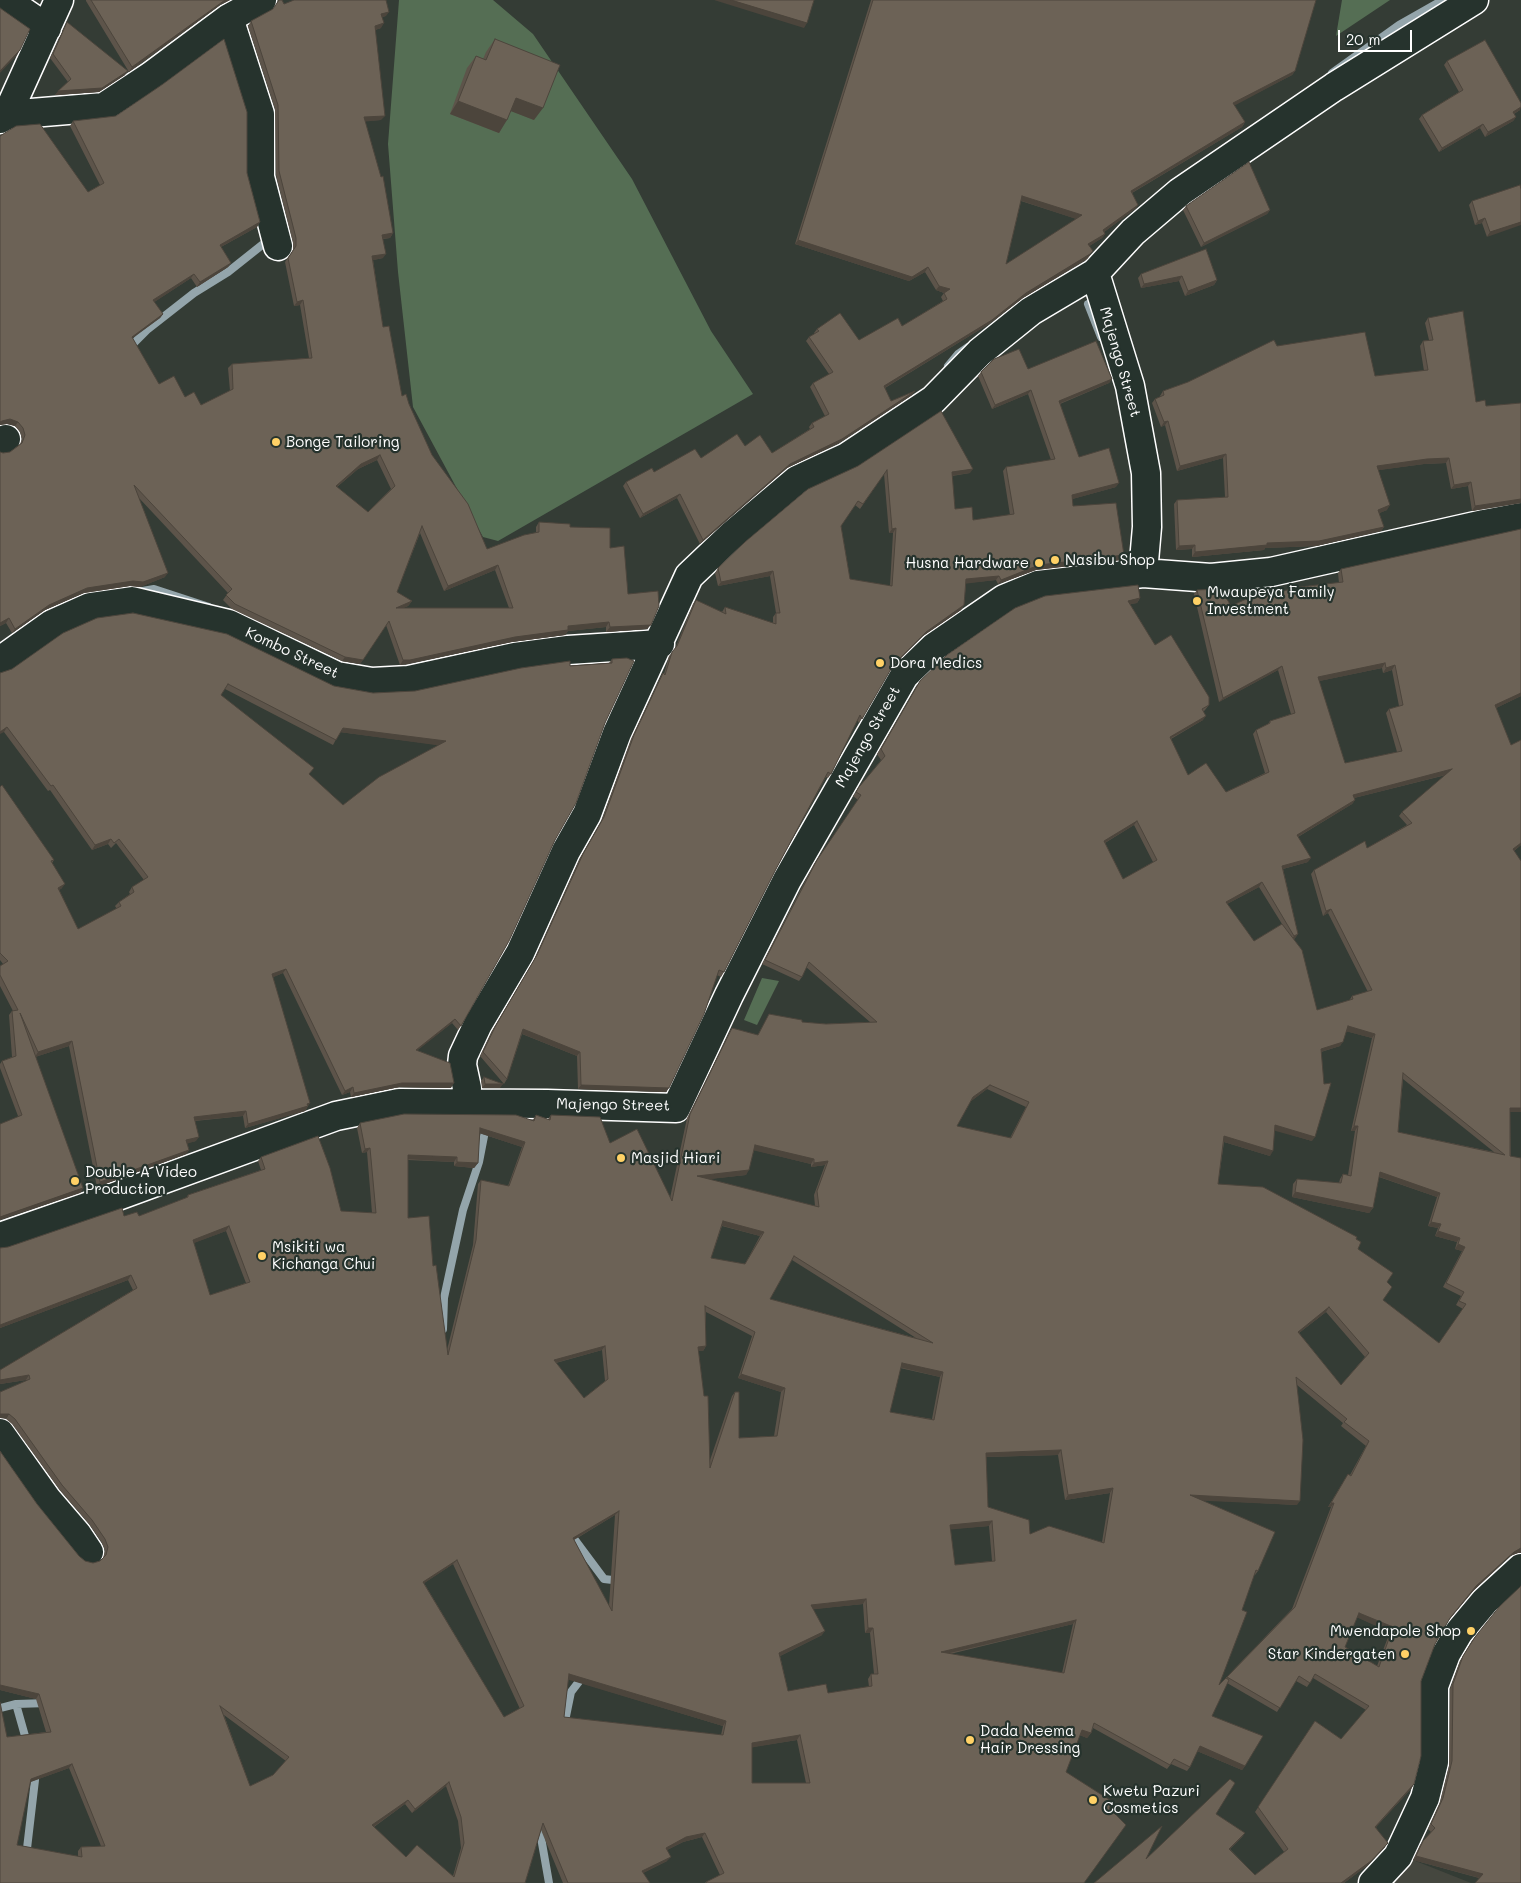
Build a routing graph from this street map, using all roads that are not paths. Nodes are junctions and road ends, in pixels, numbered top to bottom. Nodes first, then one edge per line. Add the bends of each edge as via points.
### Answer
1 (6, 0) edge
2 (59, 0) edge
3 (262, 0) edge
4 (1474, 0) edge
5 (229, 18) junction
6 (47, 28) junction
7 (4, 117) edge
8 (278, 246) dead end
9 (1095, 273) junction
10 (1521, 517) edge
11 (1144, 573) junction
12 (660, 644) junction
13 (0, 661) edge
14 (464, 1104) junction
15 (0, 1237) edge
16 (0, 1433) edge
17 (89, 1552) dead end
18 (1521, 1568) edge
19 (1373, 1883) edge

1 - 6 street
2 - 6 street
3 - 5 street
4 - 9 street via 1342,82 1180,192 1134,232
5 - 7 street via 104,107
5 - 8 street via 260,114 260,177
6 - 7 street
9 - 11 street, Majengo Street via 1130,386 1142,448 1147,527
9 - 12 street via 1031,311 980,352 933,400 847,457 797,480 732,535 689,576
10 - 11 street via 1270,572 1211,578
11 - 14 street, Majengo Street via 1038,585 1004,599 934,647 904,676 787,880 676,1108
12 - 13 street, Kombo Street via 514,657 409,680 372,682 337,676 229,624 132,601 90,607 52,624
12 - 14 street via 617,733 587,814 520,952 463,1056 468,1088
14 - 15 street, Majengo Street via 399,1103 336,1116
16 - 17 street
18 - 19 street via 1485,1601 1459,1632 1446,1654 1434,1686 1434,1762 1425,1798 1398,1856

